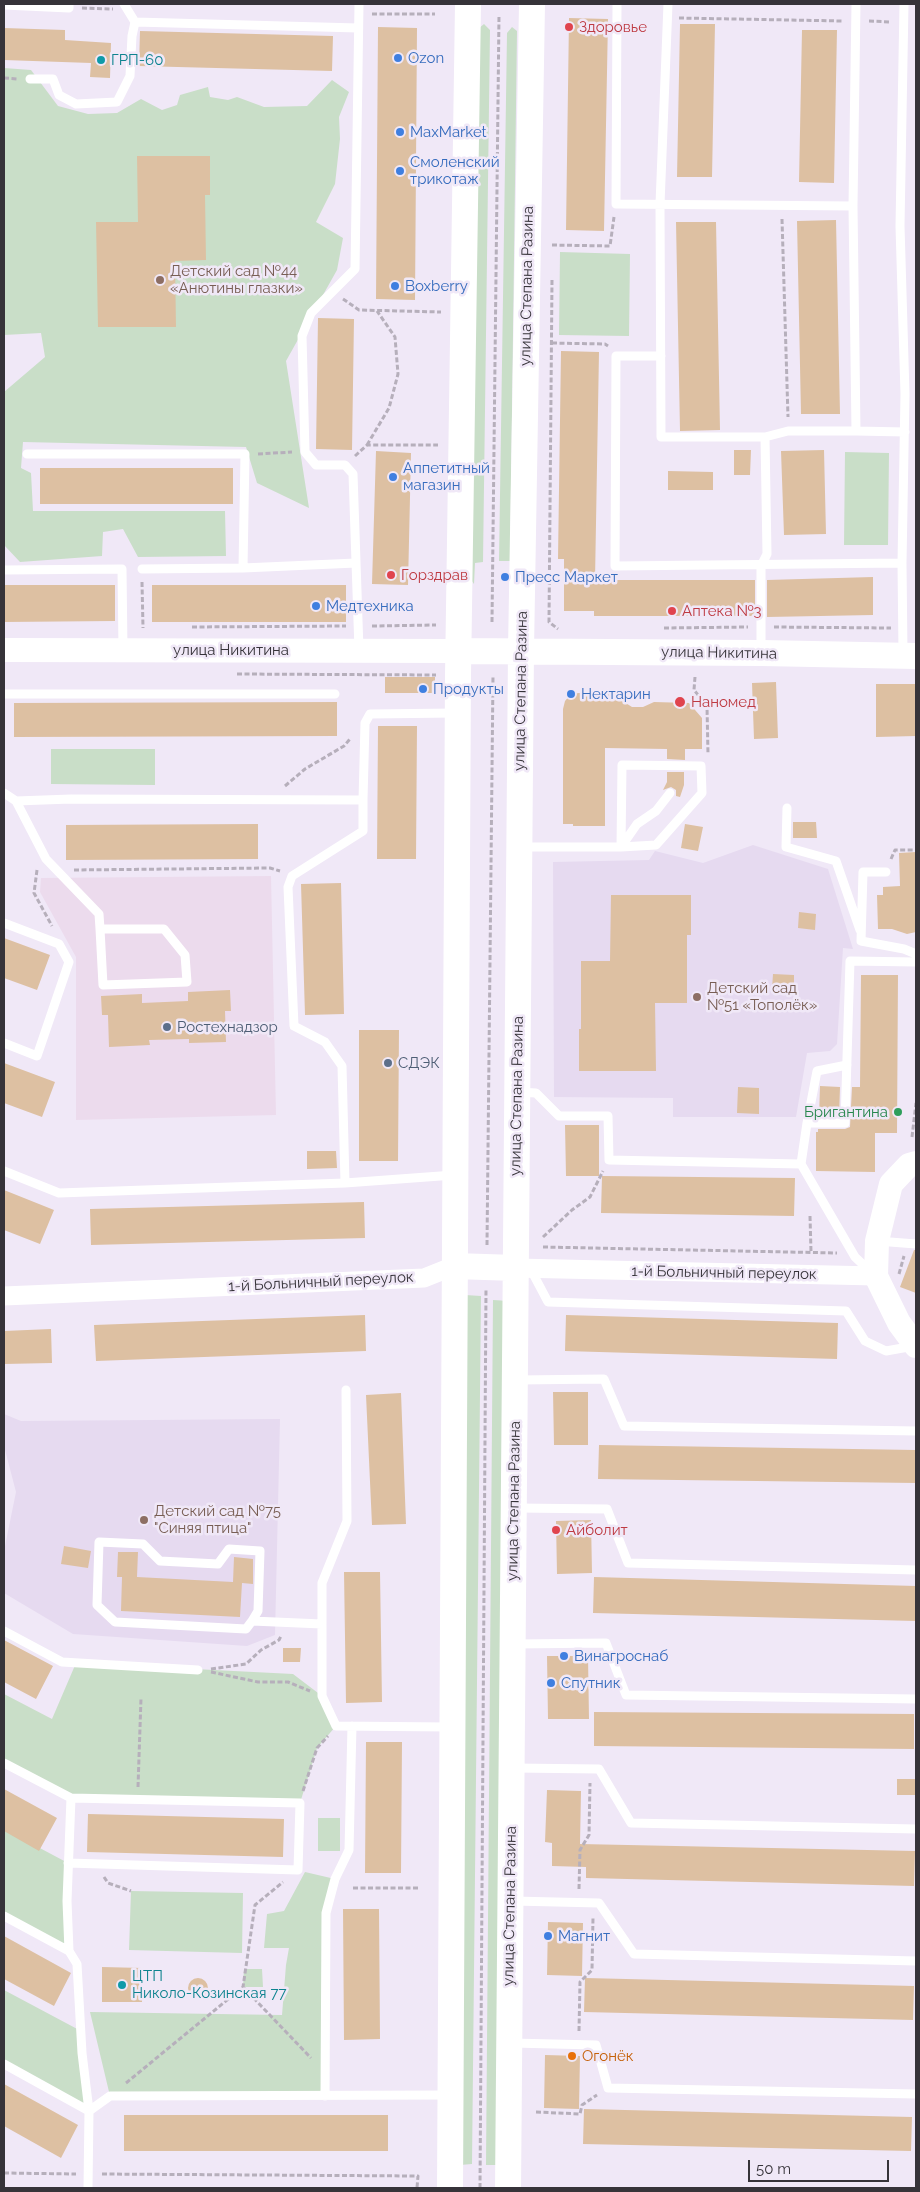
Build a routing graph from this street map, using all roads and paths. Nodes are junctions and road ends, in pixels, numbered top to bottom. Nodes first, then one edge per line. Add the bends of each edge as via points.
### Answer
1 (69, 4) edge
2 (124, 4) edge
3 (359, 4) edge
4 (468, 4) edge
5 (532, 4) edge
6 (617, 4) edge
7 (668, 4) edge
8 (856, 4) edge
9 (904, 4) edge
10 (4, 5) edge
11 (499, 15) dead end
12 (667, 18) junction
13 (856, 21) junction
14 (136, 22) junction
15 (904, 22) junction
16 (358, 28) junction
17 (30, 79) dead end
18 (616, 204) junction
19 (660, 204) junction
20 (781, 206) junction
21 (853, 206) junction
22 (552, 245) dead end
23 (332, 292) junction
24 (377, 310) junction
25 (441, 321) dead end
26 (552, 343) dead end
27 (616, 356) junction
28 (661, 356) junction
29 (788, 431) junction
30 (856, 431) junction
31 (905, 432) junction
32 (438, 437) dead end
33 (765, 437) junction
34 (367, 445) junction
35 (305, 452) junction
36 (27, 454) dead end
37 (245, 454) junction
38 (345, 465) junction
39 (902, 563) junction
40 (356, 564) junction
41 (761, 566) junction
42 (243, 568) junction
43 (142, 569) joint
44 (4, 570) edge
45 (492, 622) dead end
46 (436, 625) dead end
47 (359, 626) junction
48 (182, 627) dead end
49 (143, 628) junction
50 (153, 628) dead end
51 (123, 639) junction
52 (4, 650) edge
53 (359, 650) junction
54 (521, 650) junction
55 (458, 651) junction
56 (761, 653) junction
57 (910, 656) edge
58 (493, 676) dead end
59 (695, 677) dead end
60 (4, 694) edge
61 (335, 694) dead end
62 (457, 713) junction
63 (365, 722) junction
64 (701, 766) junction
65 (4, 793) edge
66 (670, 793) dead end
67 (16, 800) junction
68 (269, 800) junction
69 (363, 800) junction
70 (787, 808) dead end
71 (520, 846) junction
72 (620, 847) junction
73 (916, 850) edge
74 (46, 859) junction
75 (56, 870) junction
76 (886, 872) joint
77 (292, 876) junction
78 (4, 923) edge
79 (100, 928) junction
80 (860, 930) junction
81 (54, 942) junction
82 (916, 954) edge
83 (916, 962) edge
84 (4, 1043) edge
85 (847, 1065) junction
86 (517, 1092) junction
87 (916, 1103) edge
88 (807, 1123) junction
89 (912, 1137) dead end
90 (609, 1160) junction
91 (916, 1163) edge
92 (800, 1164) junction
93 (4, 1171) edge
94 (455, 1174) junction
95 (345, 1183) junction
96 (810, 1216) dead end
97 (543, 1237) dead end
98 (877, 1241) junction
99 (916, 1244) edge
100 (543, 1247) dead end
101 (811, 1252) junction
102 (852, 1253) junction
103 (454, 1266) junction
104 (486, 1267) junction
105 (523, 1268) junction
106 (876, 1276) junction
107 (4, 1296) edge
108 (916, 1346) edge
109 (515, 1380) junction
110 (346, 1390) dead end
111 (916, 1432) edge
112 (514, 1508) junction
113 (916, 1570) edge
114 (252, 1621) junction
115 (289, 1622) junction
116 (322, 1624) junction
117 (4, 1631) edge
118 (513, 1644) junction
119 (198, 1670) junction
120 (322, 1696) junction
121 (142, 1698) dead end
122 (916, 1699) edge
123 (352, 1726) junction
124 (452, 1727) junction
125 (317, 1748) dead end
126 (4, 1763) edge
127 (512, 1768) junction
128 (590, 1769) junction
129 (304, 1784) dead end
130 (70, 1798) junction
131 (137, 1800) junction
132 (916, 1829) edge
133 (68, 1863) junction
134 (95, 1864) junction
135 (298, 1870) junction
136 (353, 1888) dead end
137 (420, 1888) dead end
138 (131, 1891) dead end
139 (510, 1901) junction
140 (579, 1902) junction
141 (593, 1902) junction
142 (4, 1916) edge
143 (69, 1951) junction
144 (916, 1962) edge
145 (243, 1986) junction
146 (509, 2043) junction
147 (579, 2044) junction
148 (4, 2064) edge
149 (325, 2072) junction
150 (608, 2088) junction
151 (916, 2094) edge
152 (450, 2095) junction
153 (110, 2096) junction
154 (325, 2096) junction
155 (89, 2111) junction
156 (536, 2112) dead end
157 (4, 2173) edge
158 (88, 2174) junction
159 (88, 2188) edge
160 (417, 2188) edge
161 (450, 2188) edge
162 (480, 2188) edge
163 (508, 2188) edge

1 - 10 lane via 69,8
2 - 14 lane
3 - 16 lane
4 - 55 main road
5 - 54 main road, улица Степана Разина
6 - 18 lane
7 - 12 lane
8 - 13 lane
9 - 15 lane
11 - 45 path
12 - 13 path
12 - 19 lane
13 - 15 path
13 - 21 lane
14 - 16 lane
14 - 17 lane via 130,76 117,102 76,104 59,95 53,80
15 - 31 lane via 900,226
16 - 23 lane via 355,269
18 - 19 lane
18 - 22 path via 610,246
19 - 20 lane
19 - 28 lane
20 - 21 lane
20 - 29 path
21 - 30 lane
23 - 24 path via 359,310
23 - 35 lane via 311,313 302,336
24 - 25 path via 441,312
24 - 34 path via 395,336 398,374 389,408
26 - 27 path via 606,344
27 - 28 lane
27 - 41 lane via 615,566
28 - 33 lane via 661,437
29 - 30 lane
29 - 33 lane
30 - 31 lane
31 - 39 lane
32 - 34 path via 438,447
33 - 41 lane via 767,554
34 - 38 path
35 - 37 path
35 - 38 lane via 316,465
36 - 37 lane
37 - 42 lane
38 - 40 lane via 353,474
39 - 41 lane
39 - 57 lane
40 - 42 lane
40 - 47 lane
41 - 56 lane
42 - 43 lane
43 - 49 path
44 - 51 lane via 122,569
46 - 47 path
47 - 48 path
47 - 53 lane
49 - 50 path
49 - 51 path
51 - 52 street, улица Никитина
51 - 53 street, улица Никитина
53 - 55 street, улица Никитина
54 - 55 main road, улица Никитина
54 - 56 main road, улица Никитина
54 - 71 main road, улица Степана Разина
55 - 62 main road
56 - 57 main road, улица Никитина
58 - 104 path
59 - 64 path via 694,690 707,706 708,759
60 - 61 lane
62 - 63 lane via 370,714
62 - 94 main road
63 - 68 path via 344,746 304,769
63 - 69 lane
64 - 72 lane via 702,793 656,844
64 - 72 lane via 622,765
65 - 67 lane
66 - 72 lane via 656,811 637,824
67 - 68 lane
67 - 74 lane
68 - 69 lane
69 - 77 lane via 363,831
70 - 80 lane via 786,847 836,861
71 - 72 lane
71 - 86 main road, улица Степана Разина
73 - 76 path via 895,850
74 - 75 lane
74 - 81 path via 38,864 34,893 56,934
75 - 77 path via 270,868
75 - 79 lane via 99,914
76 - 80 lane via 863,872
77 - 95 lane via 288,887 294,1026 325,1042 342,1066
78 - 81 lane
79 - 79 lane via 103,986 187,982 185,955 164,929
80 - 82 lane via 861,941
81 - 84 lane via 60,944 69,962 37,1056
83 - 85 lane via 850,961
85 - 88 lane via 817,1071
85 - 88 lane via 845,1123
86 - 90 lane via 536,1093 559,1116 608,1116
86 - 105 main road, улица Степана Разина
87 - 89 path
88 - 92 lane
90 - 92 lane
90 - 97 path via 590,1197
91 - 98 street via 909,1165 891,1184
92 - 102 lane
93 - 95 lane via 60,1193
94 - 95 lane
94 - 103 main road
96 - 101 path
98 - 99 lane
98 - 106 street
100 - 101 path
101 - 102 path
102 - 106 lane
103 - 104 main road, 1-й Больничный переулок
103 - 107 street, 1-й Больничный переулок via 424,1278
103 - 124 main road
104 - 105 main road, 1-й Больничный переулок
104 - 162 path
105 - 106 street, 1-й Больничный переулок
105 - 108 lane via 548,1302 846,1311 866,1342 886,1351
105 - 109 main road, улица Степана Разина
106 - 108 street via 899,1323
109 - 111 lane via 604,1380 624,1426
109 - 112 main road, улица Степана Разина
110 - 116 lane via 347,1521 322,1583
112 - 113 lane via 607,1509 628,1563
112 - 118 main road, улица Степана Разина
114 - 114 lane via 246,1629 115,1622 97,1605 99,1542 143,1544 160,1561 218,1564 229,1550 260,1551 258,1611
114 - 115 lane
115 - 116 lane
115 - 119 path via 279,1640 246,1664
116 - 120 lane
117 - 119 lane via 62,1662
118 - 122 lane via 606,1643 626,1695
118 - 127 main road, улица Степана Разина
119 - 120 path via 258,1682 288,1682
120 - 123 lane via 336,1726
121 - 131 path
123 - 124 lane
123 - 149 lane via 349,1850 335,1879 326,1913
124 - 152 main road
125 - 129 path
126 - 130 lane
127 - 128 lane
127 - 139 main road, улица Степана Разина
128 - 132 lane via 599,1769 631,1823
128 - 140 path via 589,1835 580,1850
130 - 131 lane
130 - 133 lane
131 - 135 lane via 300,1803
133 - 134 lane
133 - 143 lane
134 - 135 lane
134 - 138 path via 108,1883
135 - 145 path via 256,1905
136 - 137 path
139 - 140 lane
139 - 146 main road, улица Степана Разина
140 - 141 lane
141 - 144 lane via 599,1902 634,1954
141 - 147 path via 592,1970 580,1982
142 - 143 lane
143 - 155 lane via 77,1964
145 - 149 path
145 - 153 path
146 - 147 lane
146 - 163 main road, улица Степана Разина
147 - 150 lane via 596,2045
148 - 155 lane
149 - 154 lane
150 - 151 lane
150 - 156 path via 582,2105 580,2114
152 - 154 lane
152 - 161 main road
153 - 154 lane
153 - 155 lane
155 - 158 lane
157 - 158 path
158 - 159 lane
158 - 160 path via 418,2176

